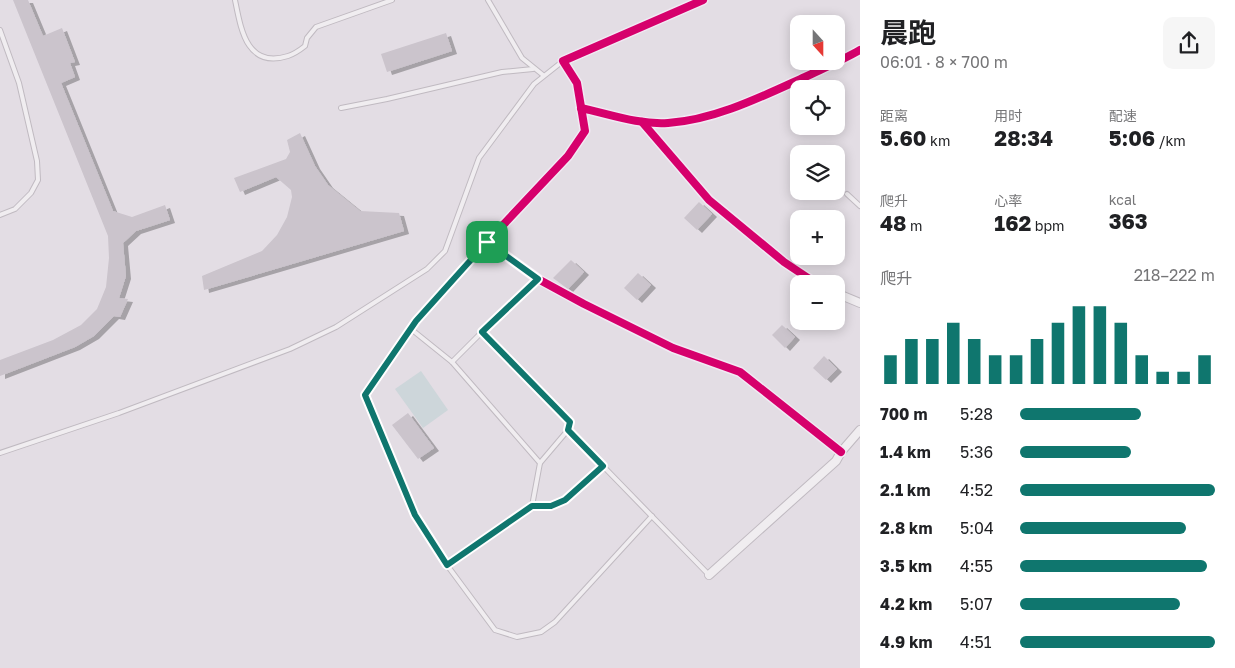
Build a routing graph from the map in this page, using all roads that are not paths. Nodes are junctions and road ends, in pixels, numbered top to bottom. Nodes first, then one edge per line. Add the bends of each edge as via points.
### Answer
1 (235, 0) edge
2 (392, 0) edge
3 (488, 0) edge
4 (703, 0) edge
5 (0, 30) edge
6 (860, 50) edge
7 (563, 61) junction
8 (533, 69) junction
9 (543, 76) junction
10 (581, 105) junction
11 (341, 108) dead end
12 (642, 122) junction
13 (847, 194) dead end
14 (860, 206) edge
15 (0, 216) edge
16 (487, 242) junction
17 (804, 275) edge
18 (538, 279) junction
19 (845, 297) edge
20 (860, 303) edge
21 (411, 329) junction
22 (482, 332) junction
23 (452, 362) junction
24 (568, 430) junction
25 (860, 430) edge
26 (841, 452) junction
27 (0, 453) edge
28 (540, 463) junction
29 (603, 466) junction
30 (532, 506) junction
31 (652, 516) junction
32 (447, 565) junction
33 (709, 575) joint

1 - 2 lane via 242,32 254,53 267,58 288,56 305,46 316,27
3 - 8 lane via 522,58
4 - 7 street
5 - 15 lane via 19,83 37,161 38,180 31,193 15,209
6 - 12 street via 786,86 718,112 667,123
7 - 9 lane
7 - 10 street via 576,83
8 - 9 lane
8 - 11 lane via 502,72
9 - 27 lane via 479,158 445,251 427,269 336,327 290,349 119,413
10 - 12 street
10 - 16 street via 584,131 568,156
12 - 17 street via 709,200
13 - 14 lane
16 - 18 street
16 - 21 lane
18 - 22 lane
18 - 26 street via 673,348 740,372
19 - 20 street
21 - 23 lane
21 - 32 lane via 365,395 415,515
22 - 23 lane
22 - 24 lane via 570,422
23 - 28 lane
24 - 28 lane
24 - 29 lane
25 - 26 street
26 - 33 street via 836,461
28 - 30 lane
29 - 30 lane via 565,500 551,506
29 - 31 lane
30 - 32 lane
31 - 32 lane via 555,622 541,632 517,637 495,630
31 - 33 lane

